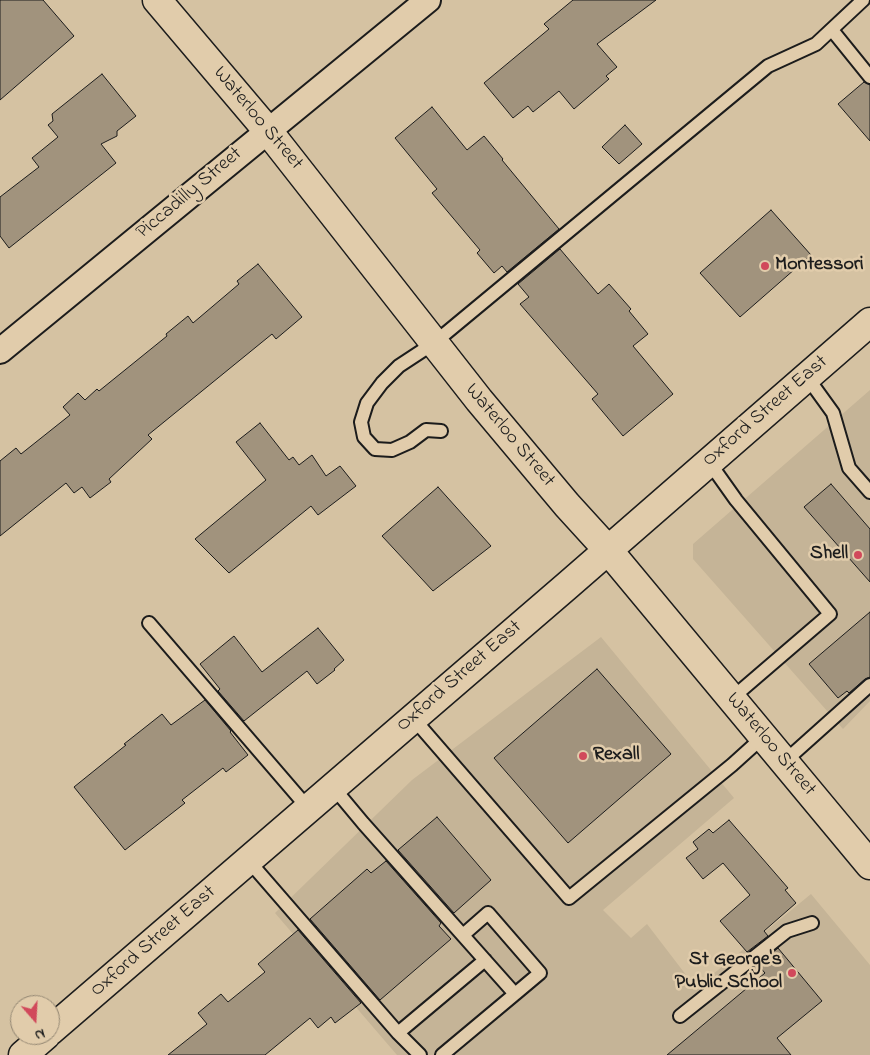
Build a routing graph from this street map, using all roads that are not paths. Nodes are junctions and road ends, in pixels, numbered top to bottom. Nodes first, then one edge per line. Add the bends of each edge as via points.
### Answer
1 (156, 0) edge
2 (428, 0) edge
3 (862, 0) edge
4 (832, 30) junction
5 (870, 77) edge
6 (268, 131) junction
7 (870, 322) edge
8 (434, 343) junction
9 (0, 352) edge
10 (807, 377) junction
11 (441, 431) dead end
12 (709, 462) junction
13 (870, 492) edge
14 (608, 550) junction
15 (149, 623) dead end
16 (870, 685) edge
17 (731, 699) junction
18 (413, 718) junction
19 (763, 737) junction
20 (784, 762) junction
21 (333, 787) junction
22 (308, 808) junction
23 (248, 860) junction
24 (870, 865) edge
25 (812, 923) dead end
26 (463, 935) junction
27 (485, 960) junction
28 (515, 994) junction
29 (680, 1016) dead end
30 (60, 1022) edge
31 (398, 1033) junction
32 (34, 1045) edge
33 (23, 1055) edge
34 (420, 1055) edge
35 (442, 1055) edge

1 - 6 main road, Waterloo Street
2 - 6 street, Piccadilly Street
3 - 4 lane
4 - 5 lane
4 - 8 lane via 816,44 768,66
6 - 8 main road, Waterloo Street
6 - 9 street, Piccadilly Street
7 - 10 main road, Oxford Street East
8 - 11 lane via 399,366 382,383 367,403 362,422 364,438 375,449 392,450 426,430
8 - 14 main road, Waterloo Street via 491,415
10 - 12 main road, Oxford Street East
10 - 13 lane via 833,413 849,468
12 - 14 main road, Oxford Street East
12 - 17 lane via 736,500 830,614
14 - 17 main road, Waterloo Street
14 - 18 main road, Oxford Street East
15 - 22 lane
16 - 20 lane
17 - 19 main road, Waterloo Street
18 - 19 lane via 569,898
18 - 21 main road, Oxford Street East
19 - 20 main road, Waterloo Street
20 - 24 main road, Waterloo Street
21 - 22 main road, Oxford Street East
21 - 26 lane
22 - 23 main road, Oxford Street East
23 - 30 main road, Oxford Street East
23 - 31 lane
25 - 29 lane via 787,931
26 - 27 lane
26 - 28 lane via 488,913 540,973
27 - 28 lane
27 - 31 lane
28 - 35 lane
31 - 34 lane
32 - 33 main road

